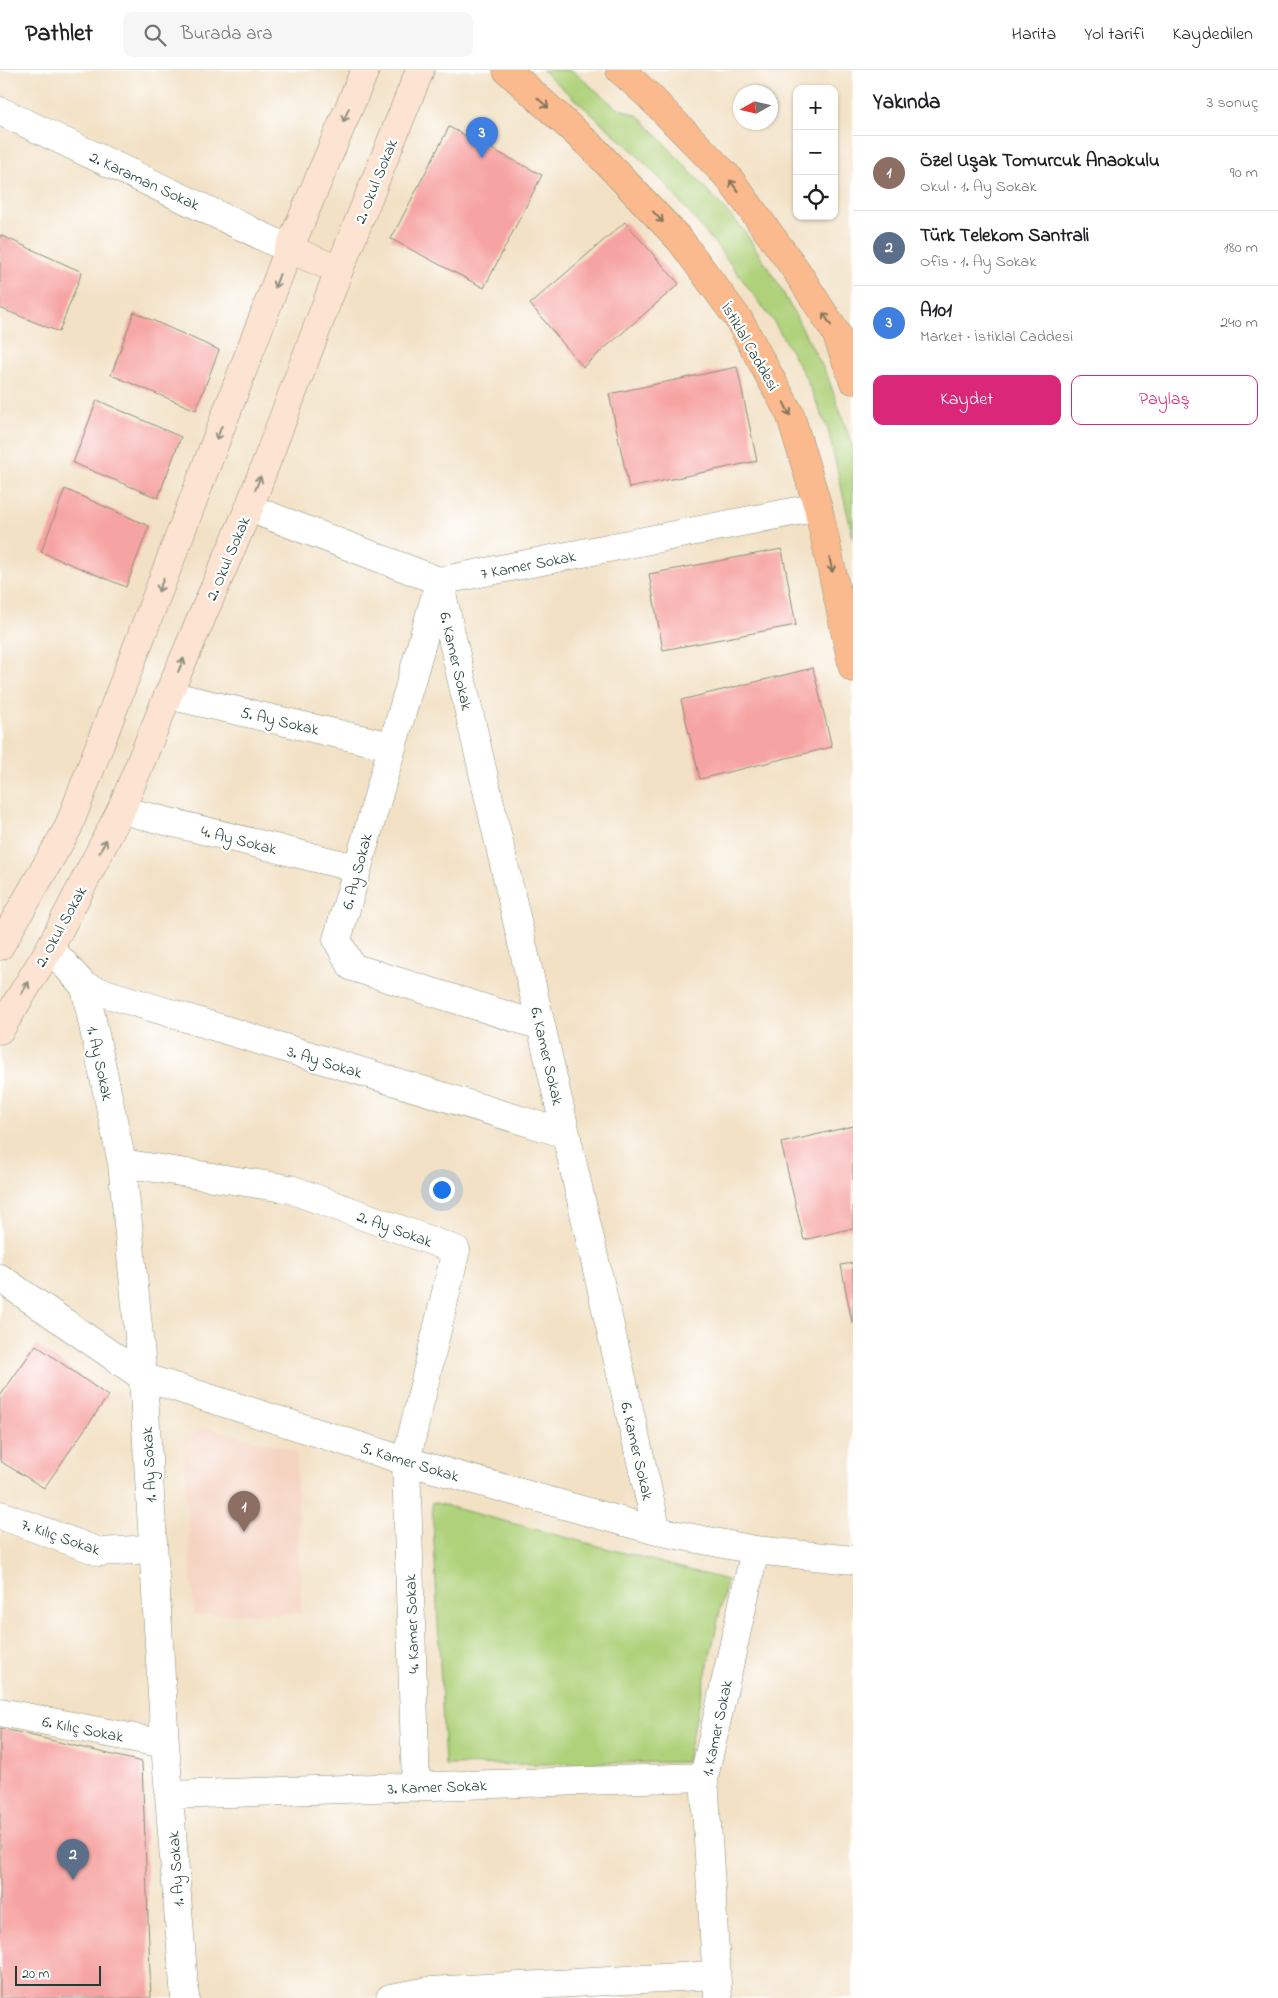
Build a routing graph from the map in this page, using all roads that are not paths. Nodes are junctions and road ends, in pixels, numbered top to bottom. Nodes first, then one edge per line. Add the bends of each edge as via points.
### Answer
1 (365, 70) edge
2 (420, 70) edge
3 (507, 70) edge
4 (620, 70) edge
5 (0, 111) edge
6 (290, 249) junction
7 (339, 270) junction
8 (853, 380) edge
9 (818, 507) junction
10 (249, 508) junction
11 (439, 581) junction
12 (853, 668) edge
13 (168, 695) junction
14 (391, 746) junction
15 (122, 810) junction
16 (356, 868) junction
17 (4, 931) edge
18 (50, 948) junction
19 (85, 987) junction
20 (541, 1026) junction
21 (0, 1030) edge
22 (566, 1134) junction
23 (122, 1163) junction
24 (0, 1278) edge
25 (143, 1377) junction
26 (406, 1461) junction
27 (0, 1515) edge
28 (657, 1531) junction
29 (152, 1549) junction
30 (754, 1550) junction
31 (853, 1560) edge
32 (0, 1712) edge
33 (165, 1744) junction
34 (704, 1777) junction
35 (416, 1787) junction
36 (169, 1795) junction
37 (717, 1987) edge
38 (185, 1998) edge
39 (390, 1998) edge

1 -> 6 street
2 - 7 street, 2. Okul Sokak
3 -> 9 main road, İstiklal Caddesi via 595,150 680,240 739,320 790,414
8 -> 4 main road via 836,333 796,270 728,177
5 - 6 street, 2. Karaman Sokak
6 - 7 street
6 -> 17 street via 68,828
10 -> 7 street, 2. Okul Sokak
9 - 11 street, 7 Kamer Sokak
9 -> 12 main road, İstiklal Caddesi
10 - 11 street
13 -> 10 street, 2. Okul Sokak
11 - 14 street, 6. Ay Sokak
11 - 20 street, 6. Kamer Sokak
13 - 14 street, 5. Ay Sokak
13 - 15 street, 2. Okul Sokak
14 - 16 street, 6. Ay Sokak
15 - 16 street, 4. Ay Sokak
18 -> 15 street, 2. Okul Sokak
16 - 20 street, 6. Ay Sokak via 337,940 352,967
17 - 18 street
18 - 19 street
21 -> 18 street, 2. Okul Sokak
19 - 22 street, 3. Ay Sokak
19 - 23 street, 1. Ay Sokak
20 - 22 street, 6. Kamer Sokak
22 - 28 street, 6. Kamer Sokak
23 - 25 street, 1. Ay Sokak
23 - 26 street, 2. Ay Sokak via 290,1189 456,1250
24 - 25 street, 5. Kamer Sokak
25 - 26 street, 5. Kamer Sokak
25 - 29 street, 1. Ay Sokak
26 - 28 street, 5. Kamer Sokak
26 - 35 street, 4. Kamer Sokak
27 - 29 street, 7. Kılıç Sokak via 100,1552
28 - 30 street, 5. Kamer Sokak
29 - 33 street, 1. Ay Sokak
30 - 31 street, 5. Kamer Sokak
30 - 34 street, 1. Kamer Sokak
32 - 33 street, 6. Kılıç Sokak
33 - 36 street, 1. Ay Sokak
34 - 35 street, 3. Kamer Sokak
34 - 37 street, 1. Kamer Sokak
35 - 36 street, 3. Kamer Sokak
36 - 38 street, 1. Ay Sokak
37 - 39 street via 429,1991

